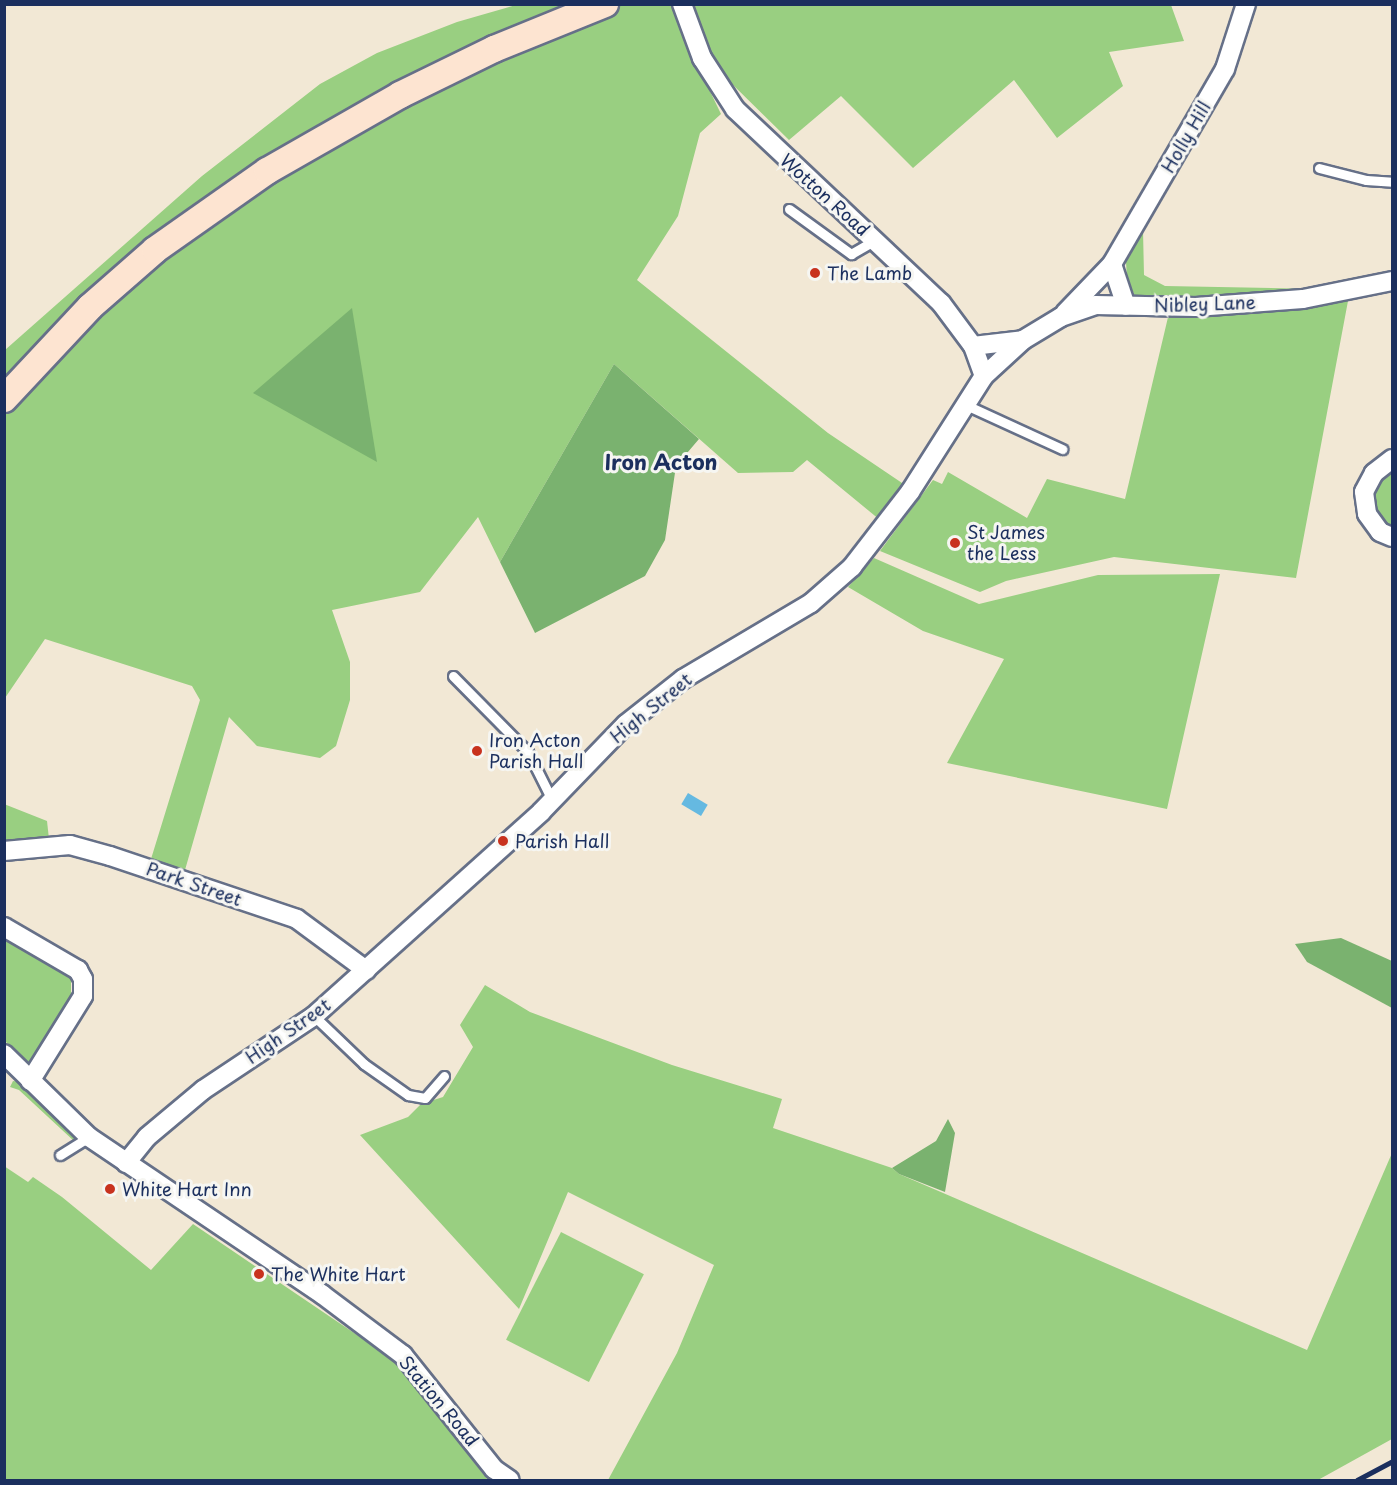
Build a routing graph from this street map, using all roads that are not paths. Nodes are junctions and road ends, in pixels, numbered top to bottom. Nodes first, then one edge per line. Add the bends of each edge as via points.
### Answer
1 (605, 4) edge
2 (682, 4) edge
3 (1246, 4) edge
4 (1319, 168) dead end
5 (1392, 182) edge
6 (789, 210) dead end
7 (875, 240) junction
8 (1113, 264) junction
9 (1392, 281) edge
10 (1126, 306) junction
11 (1061, 317) junction
12 (1023, 340) junction
13 (973, 346) junction
14 (984, 376) junction
15 (4, 399) edge
16 (966, 405) junction
17 (1062, 449) dead end
18 (1392, 459) edge
19 (1392, 537) edge
20 (453, 676) dead end
21 (552, 800) junction
22 (4, 851) edge
23 (4, 927) edge
24 (366, 970) junction
25 (314, 1016) junction
26 (4, 1054) edge
27 (444, 1076) dead end
28 (30, 1081) junction
29 (88, 1137) junction
30 (60, 1155) dead end
31 (126, 1163) junction
32 (497, 1474) edge
33 (510, 1480) edge

1 - 15 main road via 494,49 410,90 267,171 155,250 90,308
2 - 7 street, Wotton Road via 702,58 735,109
3 - 8 street, Holly Hill via 1225,69
4 - 5 lane
6 - 7 lane via 851,254
7 - 13 street, Wotton Road via 941,303
8 - 10 street
8 - 11 street, Holly Hill
9 - 10 street, Nibley Lane via 1303,299 1196,307
10 - 11 street, Nibley Lane via 1095,305
11 - 12 street, Nibley Lane
12 - 13 street, Nibley Lane
12 - 14 street, Nibley Lane
13 - 14 street, Wotton Road
14 - 16 street, High Street
16 - 17 lane
16 - 21 street, High Street via 910,492 852,567 811,603 683,679 634,717
18 - 19 street via 1374,473 1364,492 1367,514 1380,532
20 - 21 lane via 528,752
21 - 24 street, High Street
22 - 24 street, Park Street via 70,845 110,856 297,919
23 - 28 street via 78,970 83,979 83,996
24 - 25 street, High Street
25 - 27 lane via 364,1064 408,1095 424,1098
25 - 31 street, High Street via 203,1090 147,1137
26 - 28 street, Station Road
28 - 29 street, Station Road
29 - 30 lane
29 - 31 street, Station Road
31 - 32 street, Station Road via 323,1295 403,1355
32 - 33 street, Station Road

